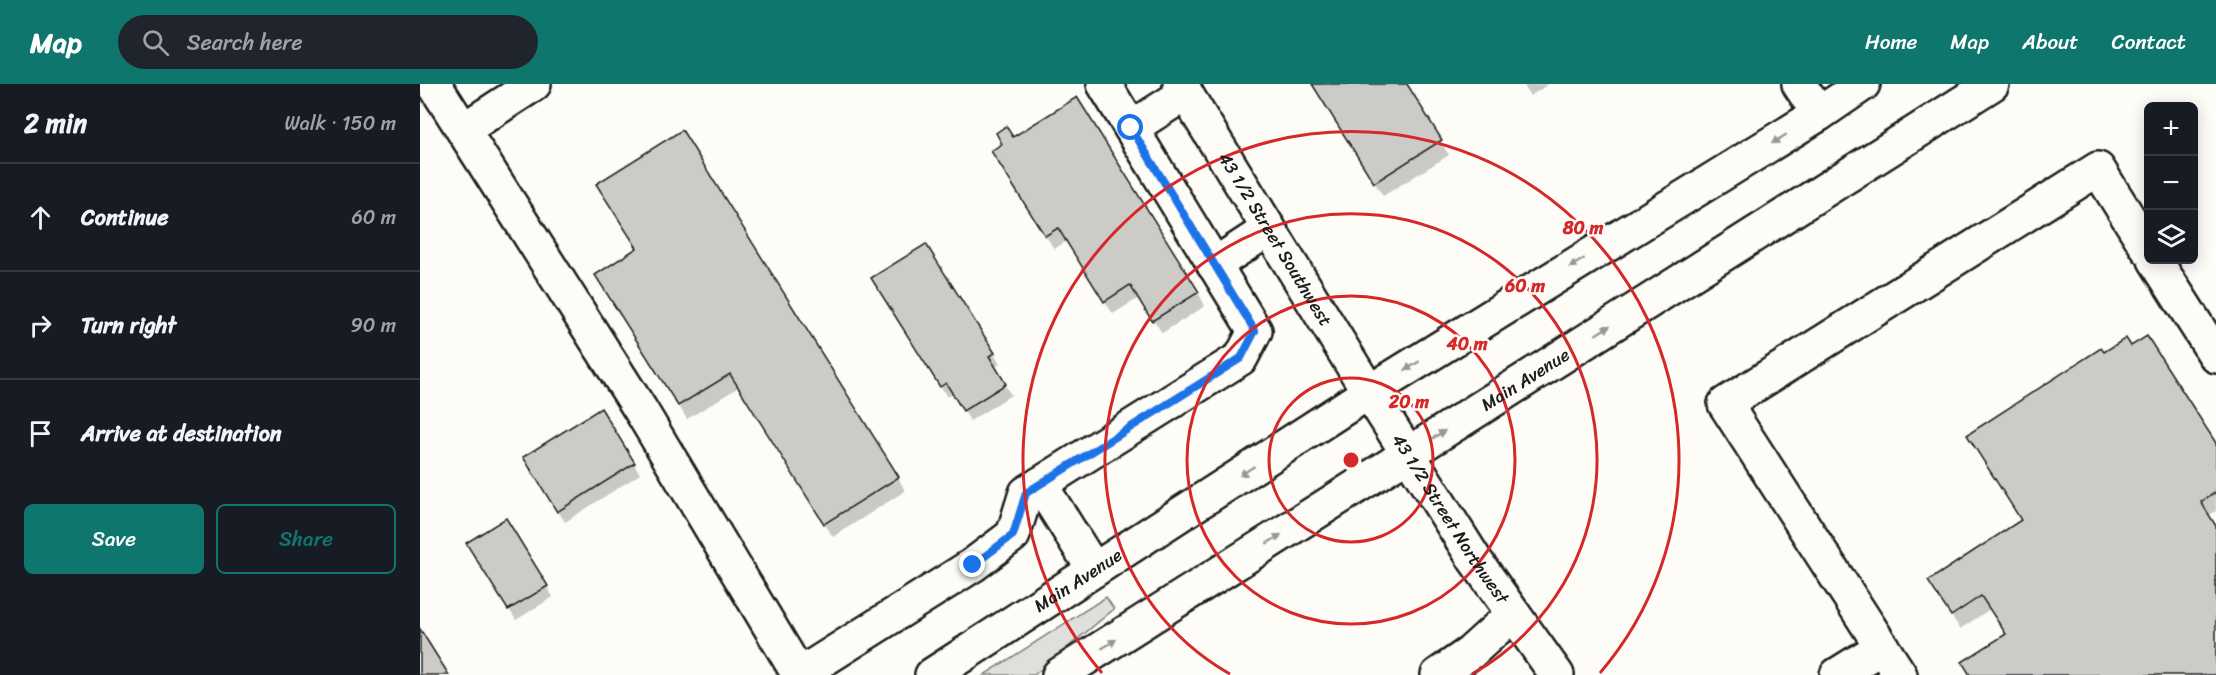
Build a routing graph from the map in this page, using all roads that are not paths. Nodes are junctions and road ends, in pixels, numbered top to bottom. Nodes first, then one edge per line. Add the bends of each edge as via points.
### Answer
1 (434, 84) edge
2 (534, 84) edge
3 (1104, 84) edge
4 (1799, 84) edge
5 (1863, 84) edge
6 (1992, 84) edge
7 (1183, 89) edge
8 (1819, 114) junction
9 (1131, 128) junction
10 (463, 130) junction
11 (1269, 229) junction
12 (2144, 243) edge
13 (2158, 264) edge
14 (1214, 265) junction
15 (2216, 356) edge
16 (1369, 393) junction
17 (1408, 454) junction
18 (1040, 484) junction
19 (1094, 570) junction
20 (1513, 614) junction
21 (1882, 647) junction
22 (799, 675) edge
23 (932, 675) edge
24 (1059, 675) edge
25 (1438, 675) edge
26 (1557, 675) edge
27 (1837, 675) edge
28 (1900, 675) edge

1 - 10 main road
2 - 10 main road
3 - 9 main road
4 - 8 main road
5 - 8 main road, Main Avenue
17 -> 6 main road, Main Avenue
7 - 9 main road
7 - 11 main road, 43 1/2 Street Southwest
8 -> 16 main road, Main Avenue
9 - 14 main road
10 - 22 main road via 640,409
11 - 14 main road
11 - 16 main road, 43 1/2 Street Southwest
12 - 21 main road via 2098,169 1725,404
13 - 15 main road
14 - 18 main road via 1255,331 1241,358
16 - 17 main road, 43 1/2 Street Northwest
16 -> 19 main road, Main Avenue
17 - 20 main road, 43 1/2 Street Northwest
24 -> 17 main road, Main Avenue
18 - 19 main road
18 - 22 main road via 1026,493 1013,535 973,565
19 - 23 main road, Main Avenue
20 - 25 main road via 1470,653
20 - 26 main road, 43 1/2 Street Northwest
21 - 27 main road
21 - 28 main road

